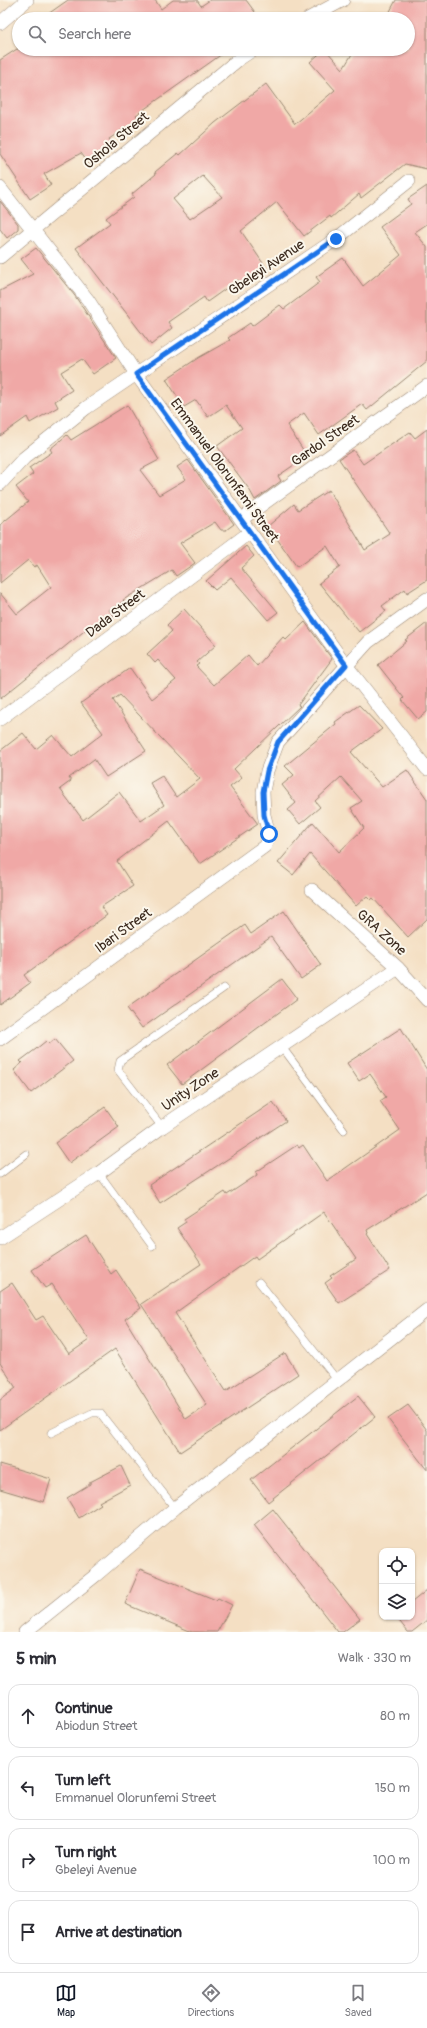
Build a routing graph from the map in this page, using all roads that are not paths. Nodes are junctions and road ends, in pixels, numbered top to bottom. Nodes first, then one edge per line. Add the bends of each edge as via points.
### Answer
1 (27, 0) edge
2 (343, 0) edge
3 (13, 12) edge
4 (321, 12) edge
5 (12, 13) edge
6 (0, 23) edge
7 (244, 56) edge
8 (409, 182) dead end
9 (0, 188) edge
10 (33, 230) junction
11 (0, 257) edge
12 (136, 374) junction
13 (427, 386) edge
14 (0, 484) edge
15 (242, 519) junction
16 (250, 532) junction
17 (427, 599) edge
18 (346, 665) junction
19 (0, 719) edge
20 (427, 769) edge
21 (312, 890) dead end
22 (398, 968) junction
23 (224, 988) dead end
24 (427, 1000) edge
25 (0, 1039) edge
26 (282, 1047) junction
27 (162, 1127) junction
28 (344, 1130) dead end
29 (26, 1154) dead end
30 (99, 1173) junction
31 (0, 1174) edge
32 (0, 1238) edge
33 (152, 1246) dead end
34 (259, 1282) dead end
35 (427, 1310) edge
36 (338, 1381) junction
37 (50, 1433) dead end
38 (175, 1508) junction
39 (25, 1632) edge

1 - 3 street
2 - 4 street
5 - 6 street
7 - 10 street, Oshola Street
8 - 12 street, Gbeleyi Avenue via 336,239
9 - 10 street, Emmanuel Olorunfemi Street
10 - 11 street, Oshola Street
10 - 12 street, Emmanuel Olorunfemi Street via 88,300
12 - 14 street, Gbeleyi Avenue via 86,408 24,458
12 - 15 street, Emmanuel Olorunfemi Street
13 - 15 street, Gardol Street
15 - 16 street, Emmanuel Olorunfemi Street
16 - 18 street, Emmanuel Olorunfemi Street
16 - 19 street, Dada Street
17 - 18 street via 368,642
18 - 20 street, Emmanuel Olorunfemi Street
18 - 25 street, Ibari Street via 278,742 267,771 263,792 264,815 269,834 265,846
21 - 22 street, GRA Zone
22 - 24 street, GRA Zone
22 - 26 street, Unity Zone
23 - 27 lane via 117,1065 118,1070
26 - 27 street, Unity Zone
26 - 28 lane
27 - 30 street, Unity Zone
29 - 31 lane
30 - 32 street, Unity Zone
30 - 33 lane
34 - 36 lane
35 - 36 street
36 - 38 street
37 - 38 lane via 92,1413 100,1413
38 - 39 street

